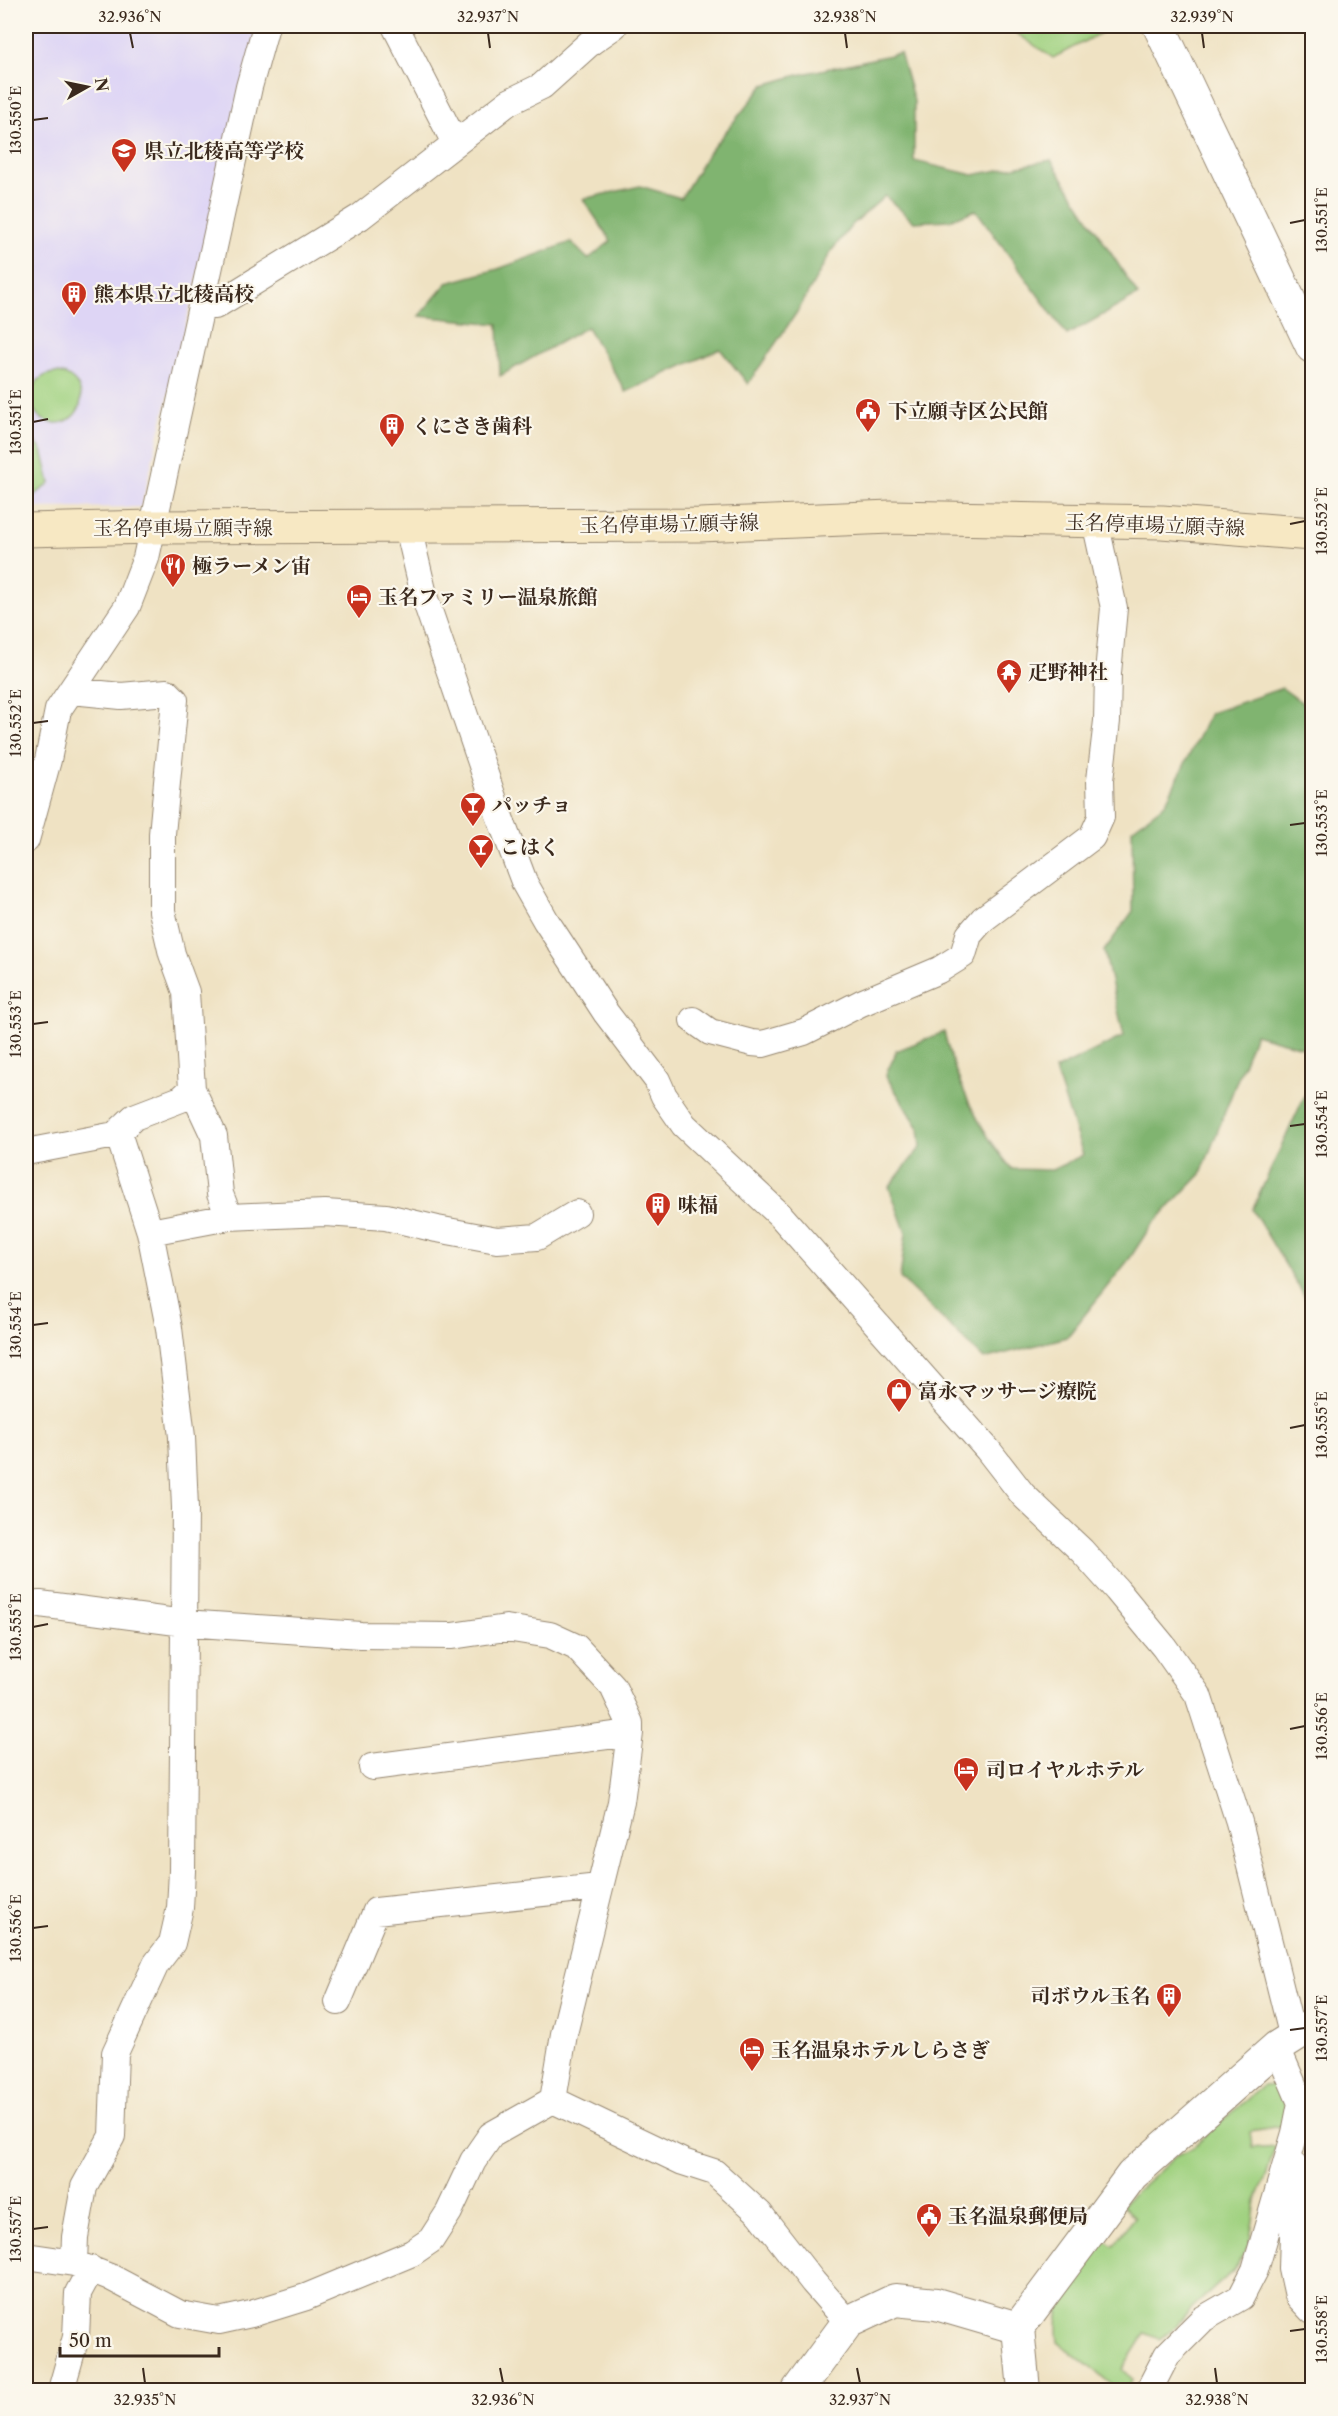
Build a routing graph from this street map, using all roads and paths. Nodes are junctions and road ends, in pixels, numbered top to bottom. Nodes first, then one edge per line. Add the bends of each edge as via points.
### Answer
1 (266, 26) edge
2 (395, 26) edge
3 (614, 26) edge
4 (1159, 26) edge
5 (455, 142) junction
6 (202, 305) junction
7 (1312, 347) edge
8 (1095, 521) junction
9 (152, 527) junction
10 (408, 527) junction
11 (26, 530) edge
12 (1312, 534) edge
13 (72, 691) junction
14 (26, 840) edge
15 (693, 1020) dead end
16 (192, 1089) junction
17 (115, 1135) junction
18 (26, 1152) edge
19 (577, 1213) dead end
20 (229, 1217) junction
21 (150, 1232) junction
22 (26, 1605) edge
23 (184, 1623) junction
24 (630, 1733) junction
25 (372, 1767) dead end
26 (599, 1887) junction
27 (338, 2002) dead end
28 (1294, 2037) edge
29 (553, 2100) junction
30 (1295, 2133) junction
31 (26, 2256) edge
32 (83, 2266) junction
33 (1312, 2311) edge
34 (848, 2322) junction
35 (1018, 2328) junction
36 (61, 2391) edge
37 (798, 2391) edge
38 (1024, 2391) edge
39 (1149, 2391) edge

1 - 6 street
2 - 5 street
3 - 5 street via 542,86 509,102
4 - 7 street
5 - 6 street via 360,217 215,306
6 - 9 street
8 - 10 main road, 玉名停車場立願寺線 via 890,517 700,525
8 - 12 main road, 玉名停車場立願寺線 via 1162,522
8 - 15 street via 1114,608 1100,780 1101,817 1092,837 983,919 969,935 963,955 939,970 804,1032 763,1044 710,1032
9 - 10 main road, 玉名停車場立願寺線
9 - 11 main road, 玉名停車場立願寺線
9 - 13 street via 146,558 127,607
10 - 28 street via 425,598 525,884 606,1013 657,1080 684,1125 780,1215 988,1450 1023,1495 1082,1551 1190,1680 1239,1822
13 - 14 street via 58,710
13 - 16 street via 121,696 167,692 175,700 162,834 162,911 186,992
16 - 17 street via 180,1099 134,1117
16 - 20 street via 214,1136 220,1194
17 - 18 street
17 - 21 street via 121,1142
19 - 20 street via 537,1237 497,1240 386,1217 325,1213
20 - 21 street
21 - 23 street via 169,1328 182,1437
22 - 23 street
23 - 24 street via 414,1637 506,1628 549,1635 576,1647 613,1687 630,1723
23 - 32 street via 180,1908 172,1943 156,1964 115,2053 112,2136 84,2187 75,2237
24 - 25 street
24 - 26 street via 621,1802
26 - 27 street via 376,1911
26 - 29 street via 564,2034
28 - 30 street via 1301,2103
28 - 35 street via 1132,2175
29 - 32 street via 491,2136 431,2240 412,2253 306,2297 219,2321 180,2314
29 - 34 street via 683,2162 714,2172 760,2214
30 - 33 street via 1292,2269 1298,2296
30 - 39 street via 1255,2270 1241,2297 1203,2319 1167,2355
31 - 32 street
32 - 36 street via 76,2337
34 - 35 street via 895,2300 936,2304
34 - 37 street
35 - 38 street

